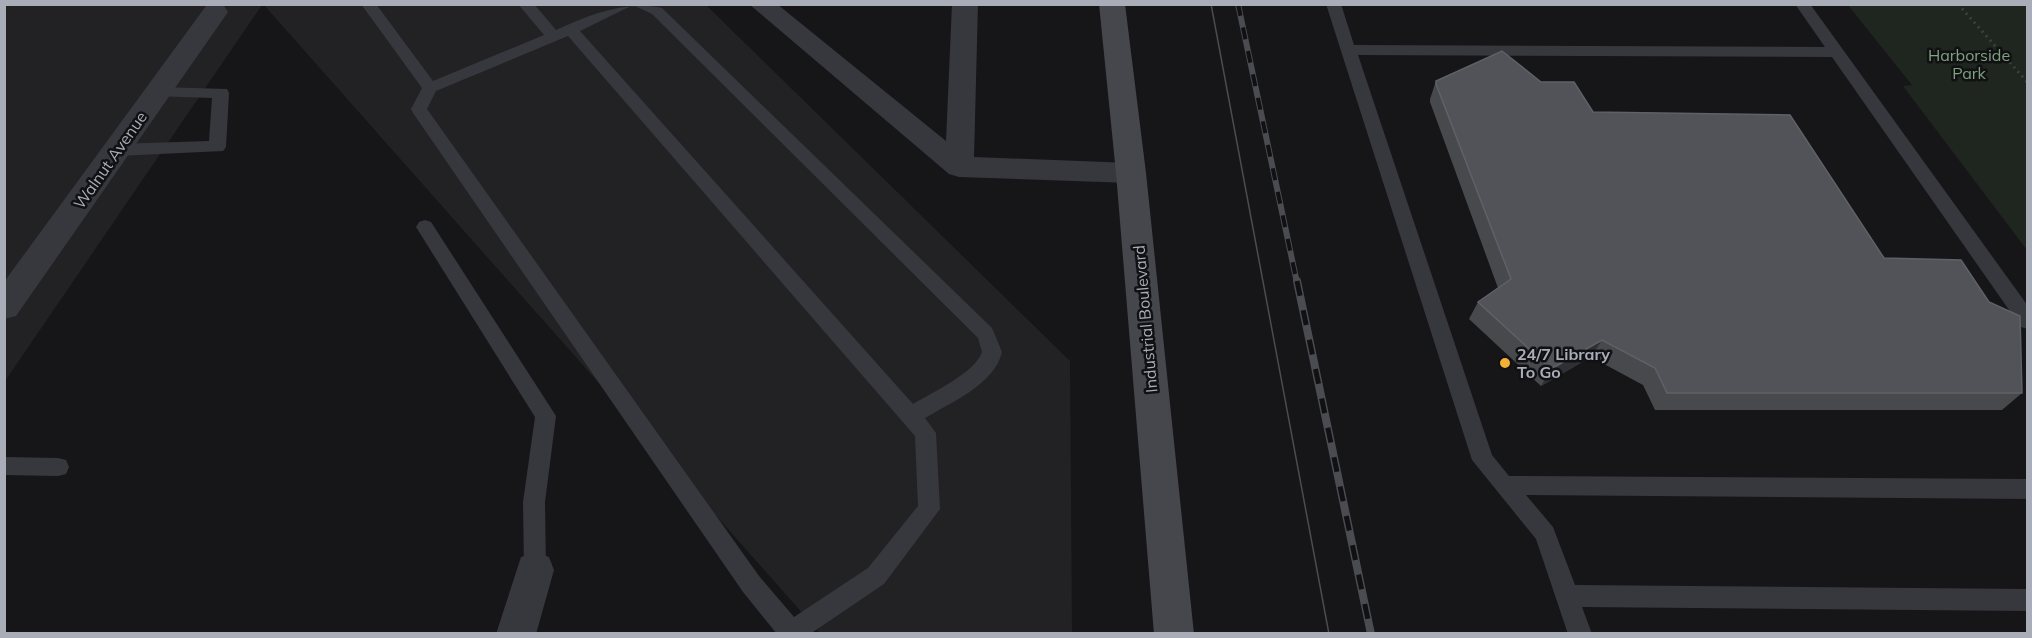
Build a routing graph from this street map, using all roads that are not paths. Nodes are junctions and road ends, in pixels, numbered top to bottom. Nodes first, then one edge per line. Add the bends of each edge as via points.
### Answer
1 (368, 4) edge
2 (525, 4) edge
3 (626, 4) edge
4 (640, 4) edge
5 (761, 4) edge
6 (965, 4) edge
7 (1112, 4) edge
8 (1333, 4) edge
9 (1802, 4) edge
10 (210, 8) edge
11 (562, 34) junction
12 (1348, 50) junction
13 (1836, 52) junction
14 (430, 88) junction
15 (158, 92) junction
16 (117, 150) junction
17 (959, 167) junction
18 (1131, 173) junction
19 (424, 227) dead end
20 (4, 307) edge
21 (2028, 322) edge
22 (910, 416) junction
23 (4, 466) edge
24 (58, 467) dead end
25 (1504, 485) junction
26 (2028, 489) edge
27 (535, 570) joint
28 (1567, 596) junction
29 (2028, 600) edge
30 (516, 633) edge
31 (792, 633) edge
32 (1174, 633) edge
33 (1580, 633) edge

1 - 14 lane
2 - 11 lane
3 - 11 lane
4 - 22 lane via 657,11 985,333 992,347 990,359 972,378
5 - 17 street
6 - 17 street
7 - 18 main road, Industrial Boulevard
8 - 12 lane
9 - 13 lane
10 - 15 street, Walnut Avenue
11 - 14 lane
11 - 22 lane
12 - 13 lane
12 - 25 lane via 1483,460
13 - 21 lane
14 - 31 lane via 419,109 751,584
15 - 16 street, Walnut Avenue
15 - 16 lane via 221,93 217,147
16 - 20 street, Walnut Avenue
17 - 18 street
18 - 32 main road, Industrial Boulevard
19 - 27 lane via 546,416 534,502
22 - 31 lane via 925,433 929,509 876,576
23 - 24 lane
25 - 26 lane
25 - 28 lane via 1545,534
27 - 30 street
28 - 29 lane
28 - 33 lane

